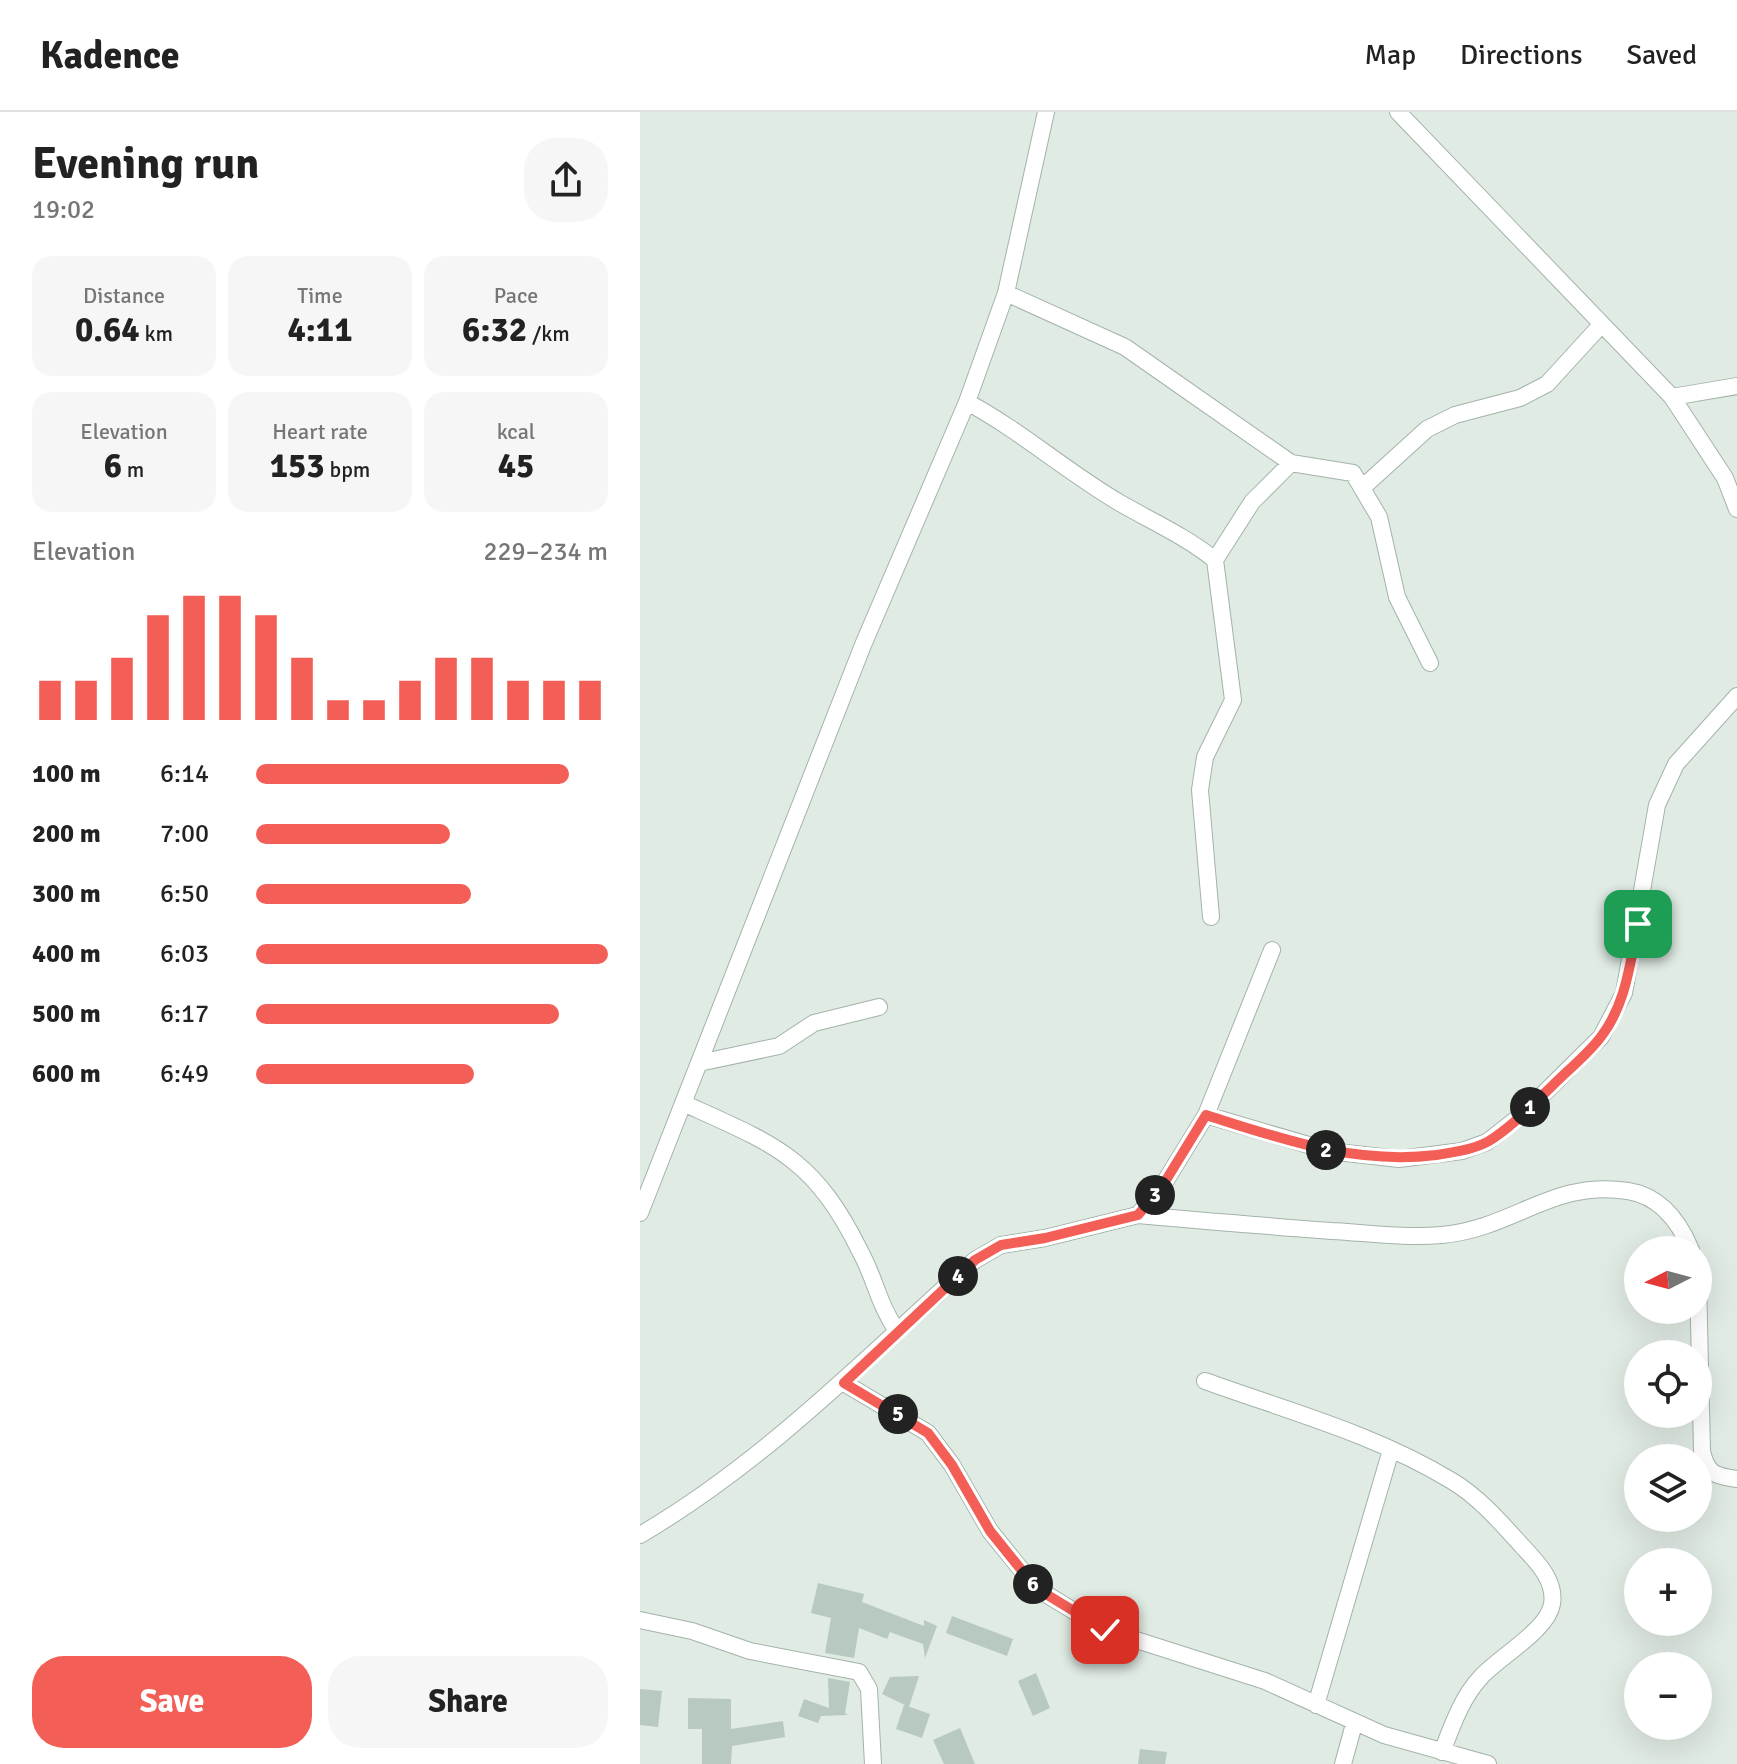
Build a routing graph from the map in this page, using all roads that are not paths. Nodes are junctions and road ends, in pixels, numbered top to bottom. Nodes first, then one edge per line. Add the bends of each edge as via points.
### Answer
1 (1046, 112) edge
2 (1398, 112) edge
3 (1006, 293) junction
4 (1601, 325) junction
5 (1737, 386) edge
6 (1672, 397) junction
7 (967, 402) junction
8 (1291, 463) junction
9 (1362, 488) junction
10 (1737, 509) edge
11 (1215, 560) junction
12 (1430, 663) dead end
13 (1737, 696) edge
14 (1211, 917) dead end
15 (1272, 950) dead end
16 (879, 1007) dead end
17 (699, 1063) junction
18 (683, 1103) junction
19 (1206, 1115) junction
20 (640, 1213) edge
21 (1138, 1215) junction
22 (1684, 1236) edge
23 (1699, 1324) edge
24 (897, 1331) junction
25 (1205, 1381) dead end
26 (844, 1383) junction
27 (1391, 1450) junction
28 (1737, 1479) edge
29 (640, 1535) edge
30 (640, 1620) edge
31 (1316, 1705) junction
32 (1354, 1724) junction
33 (1442, 1752) junction
34 (873, 1764) edge
35 (1343, 1764) edge
36 (1488, 1764) edge

1 - 3 street
2 - 4 street
3 - 7 street
3 - 8 street via 1125,347
4 - 6 street
4 - 9 street via 1547,384 1427,429
5 - 6 street
6 - 10 street via 1725,478
7 - 11 street
7 - 17 street via 863,645
8 - 9 street via 1353,473
8 - 11 street via 1252,502
9 - 12 street via 1379,517 1397,597
11 - 14 street via 1233,700 1205,757 1200,790
13 - 19 street via 1676,764 1657,805 1624,993 1601,1037 1524,1113 1487,1142 1399,1159 1329,1151
15 - 19 street
16 - 17 street via 814,1023 779,1046
17 - 18 street
18 - 20 street
18 - 24 street via 772,1143 807,1170 842,1214 880,1307
19 - 21 street
21 - 22 street via 1418,1236 1473,1231 1569,1191 1613,1190 1650,1197 1673,1216
21 - 24 street via 1001,1245 975,1260
23 - 28 street via 1702,1451 1715,1476
24 - 26 street
25 - 27 street via 1349,1430
26 - 29 street via 691,1505
26 - 31 street via 928,1433 990,1531 1036,1588 1105,1630 1265,1681
27 - 31 street
27 - 33 street via 1454,1482 1495,1517 1541,1566 1553,1590 1543,1623 1480,1678 1454,1719
30 - 34 street via 750,1651 859,1672 869,1689
31 - 32 street
32 - 33 street
32 - 35 street
33 - 36 street

